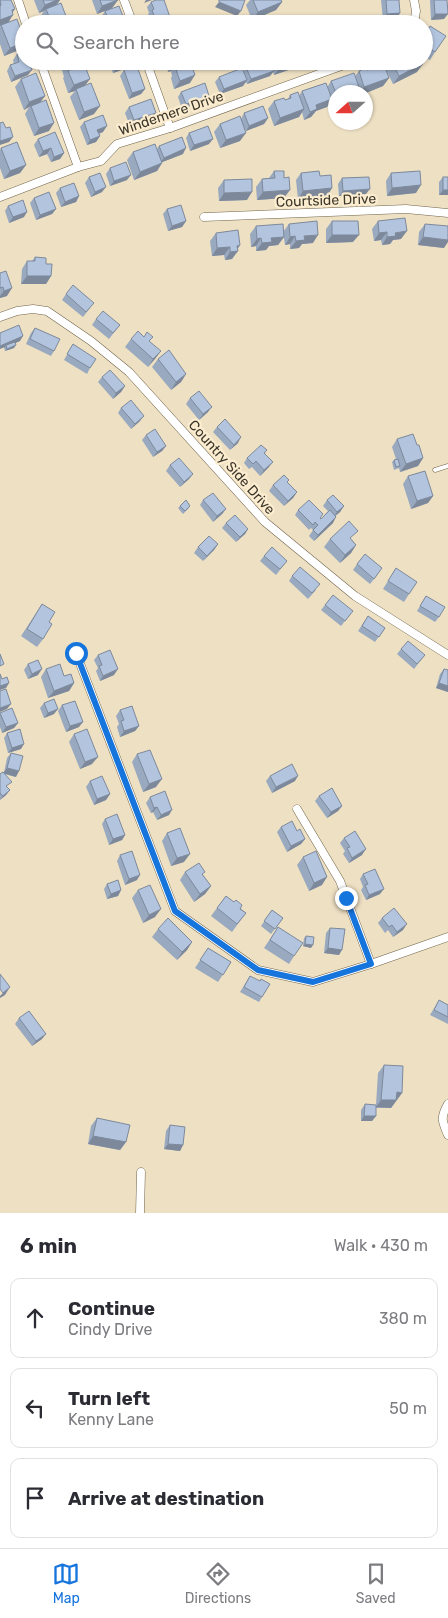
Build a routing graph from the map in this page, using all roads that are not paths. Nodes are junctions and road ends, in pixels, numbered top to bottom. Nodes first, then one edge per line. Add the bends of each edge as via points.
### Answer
1 (18, 0) edge
2 (124, 0) edge
3 (414, 0) edge
4 (23, 15) edge
5 (130, 15) edge
6 (415, 15) edge
7 (43, 70) edge
8 (149, 70) edge
9 (330, 70) edge
10 (170, 128) junction
11 (78, 167) junction
12 (0, 196) edge
13 (448, 213) edge
14 (204, 217) dead end
15 (0, 317) edge
16 (448, 466) edge
17 (435, 470) dead end
18 (76, 653) dead end
19 (448, 655) edge
20 (298, 809) dead end
21 (448, 937) edge
22 (371, 964) junction
23 (448, 1104) edge
24 (448, 1135) edge
25 (141, 1172) dead end
26 (140, 1213) edge

1 - 4 street
2 - 5 street
3 - 6 street
7 - 11 street
8 - 10 street
9 - 10 street, Windemere Drive
10 - 11 street, Windemere Drive via 117,144 101,161
11 - 12 street, Windemere Drive
13 - 14 street, Courtside Drive via 406,209
15 - 19 street, Country Side Drive via 33,309 47,312 91,340 129,372 264,522 354,596
16 - 17 lane
18 - 22 street via 175,911 258,970 313,982
20 - 22 street via 340,881
21 - 22 street
23 - 24 street via 442,1122
25 - 26 street

